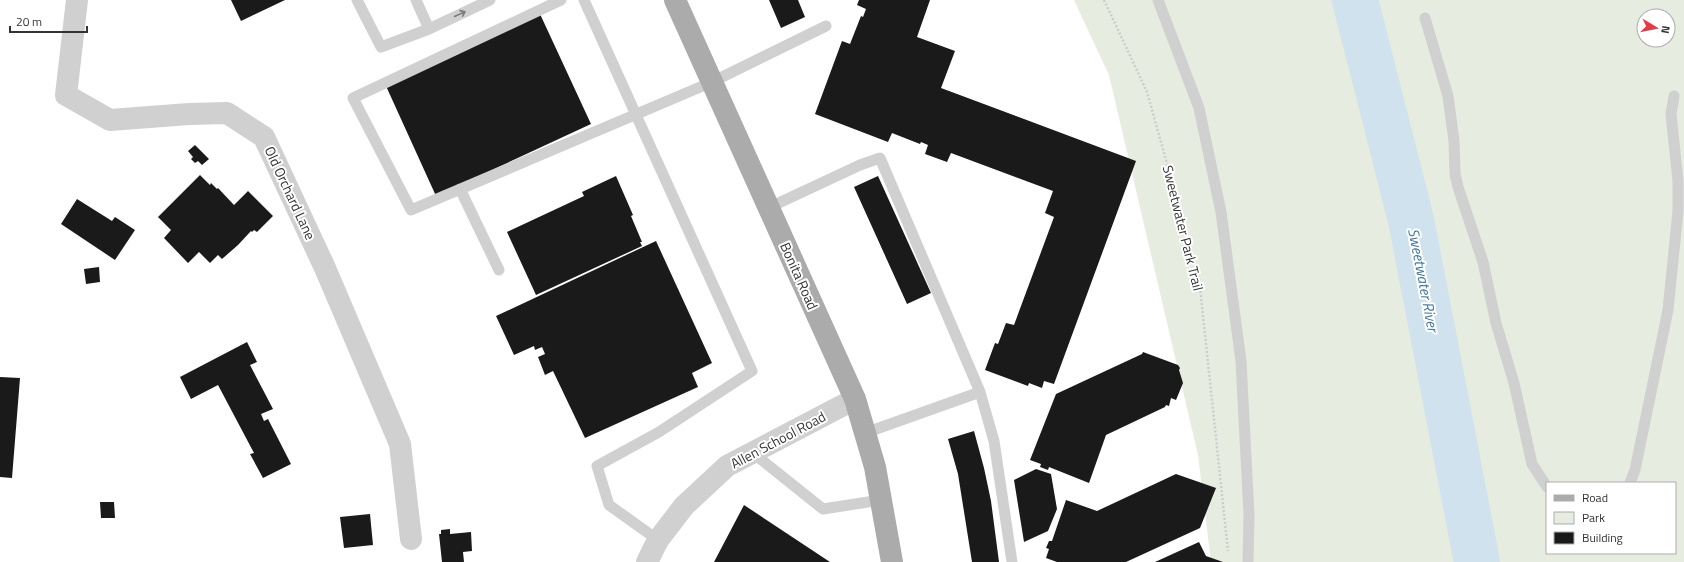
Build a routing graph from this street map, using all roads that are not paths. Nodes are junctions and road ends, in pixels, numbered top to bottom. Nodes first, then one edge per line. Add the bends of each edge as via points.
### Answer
1 (77, 0) edge
2 (357, 0) edge
3 (416, 0) edge
4 (490, 0) edge
5 (561, 0) edge
6 (584, 0) edge
7 (675, 0) edge
8 (1158, 0) edge
9 (1425, 18) dead end
10 (826, 26) dead end
11 (429, 28) junction
12 (712, 82) junction
13 (1674, 96) dead end
14 (636, 114) junction
15 (460, 189) junction
16 (768, 208) junction
17 (499, 270) dead end
18 (980, 392) junction
19 (855, 400) junction
20 (865, 433) junction
21 (753, 453) junction
22 (1630, 482) edge
23 (1546, 485) edge
24 (881, 500) junction
25 (411, 539) dead end
26 (658, 540) junction
27 (647, 562) edge
28 (892, 562) edge
29 (1012, 562) edge
30 (1248, 562) edge

1 - 25 street, Old Orchard Lane via 66,95 110,120 227,113 264,137 325,268 400,444
2 - 11 lane via 381,47
3 - 11 lane
11 -> 4 lane
5 - 15 lane via 353,98 411,210
6 - 14 lane
7 - 12 main road, Bonita Road
8 - 30 lane via 1199,108 1221,212 1241,361 1249,515
9 - 23 lane via 1448,96 1458,187 1483,262 1532,464
10 - 12 lane
12 - 14 lane
12 - 16 main road, Bonita Road
13 - 22 lane via 1671,114 1678,181 1678,211 1668,310
14 - 15 lane
14 - 26 lane via 752,372 659,432 597,466 609,505
15 - 17 lane
16 - 18 lane via 880,158
16 - 19 main road, Bonita Road
18 - 20 lane
18 - 29 lane via 994,441
19 - 20 main road, Bonita Road
19 - 21 street, Allen School Road
20 - 24 main road, Bonita Road via 876,467
21 - 24 lane via 823,509
21 - 26 street, Allen School Road via 727,466 684,506
24 - 28 main road, Bonita Road
26 - 27 street, Allen School Road

